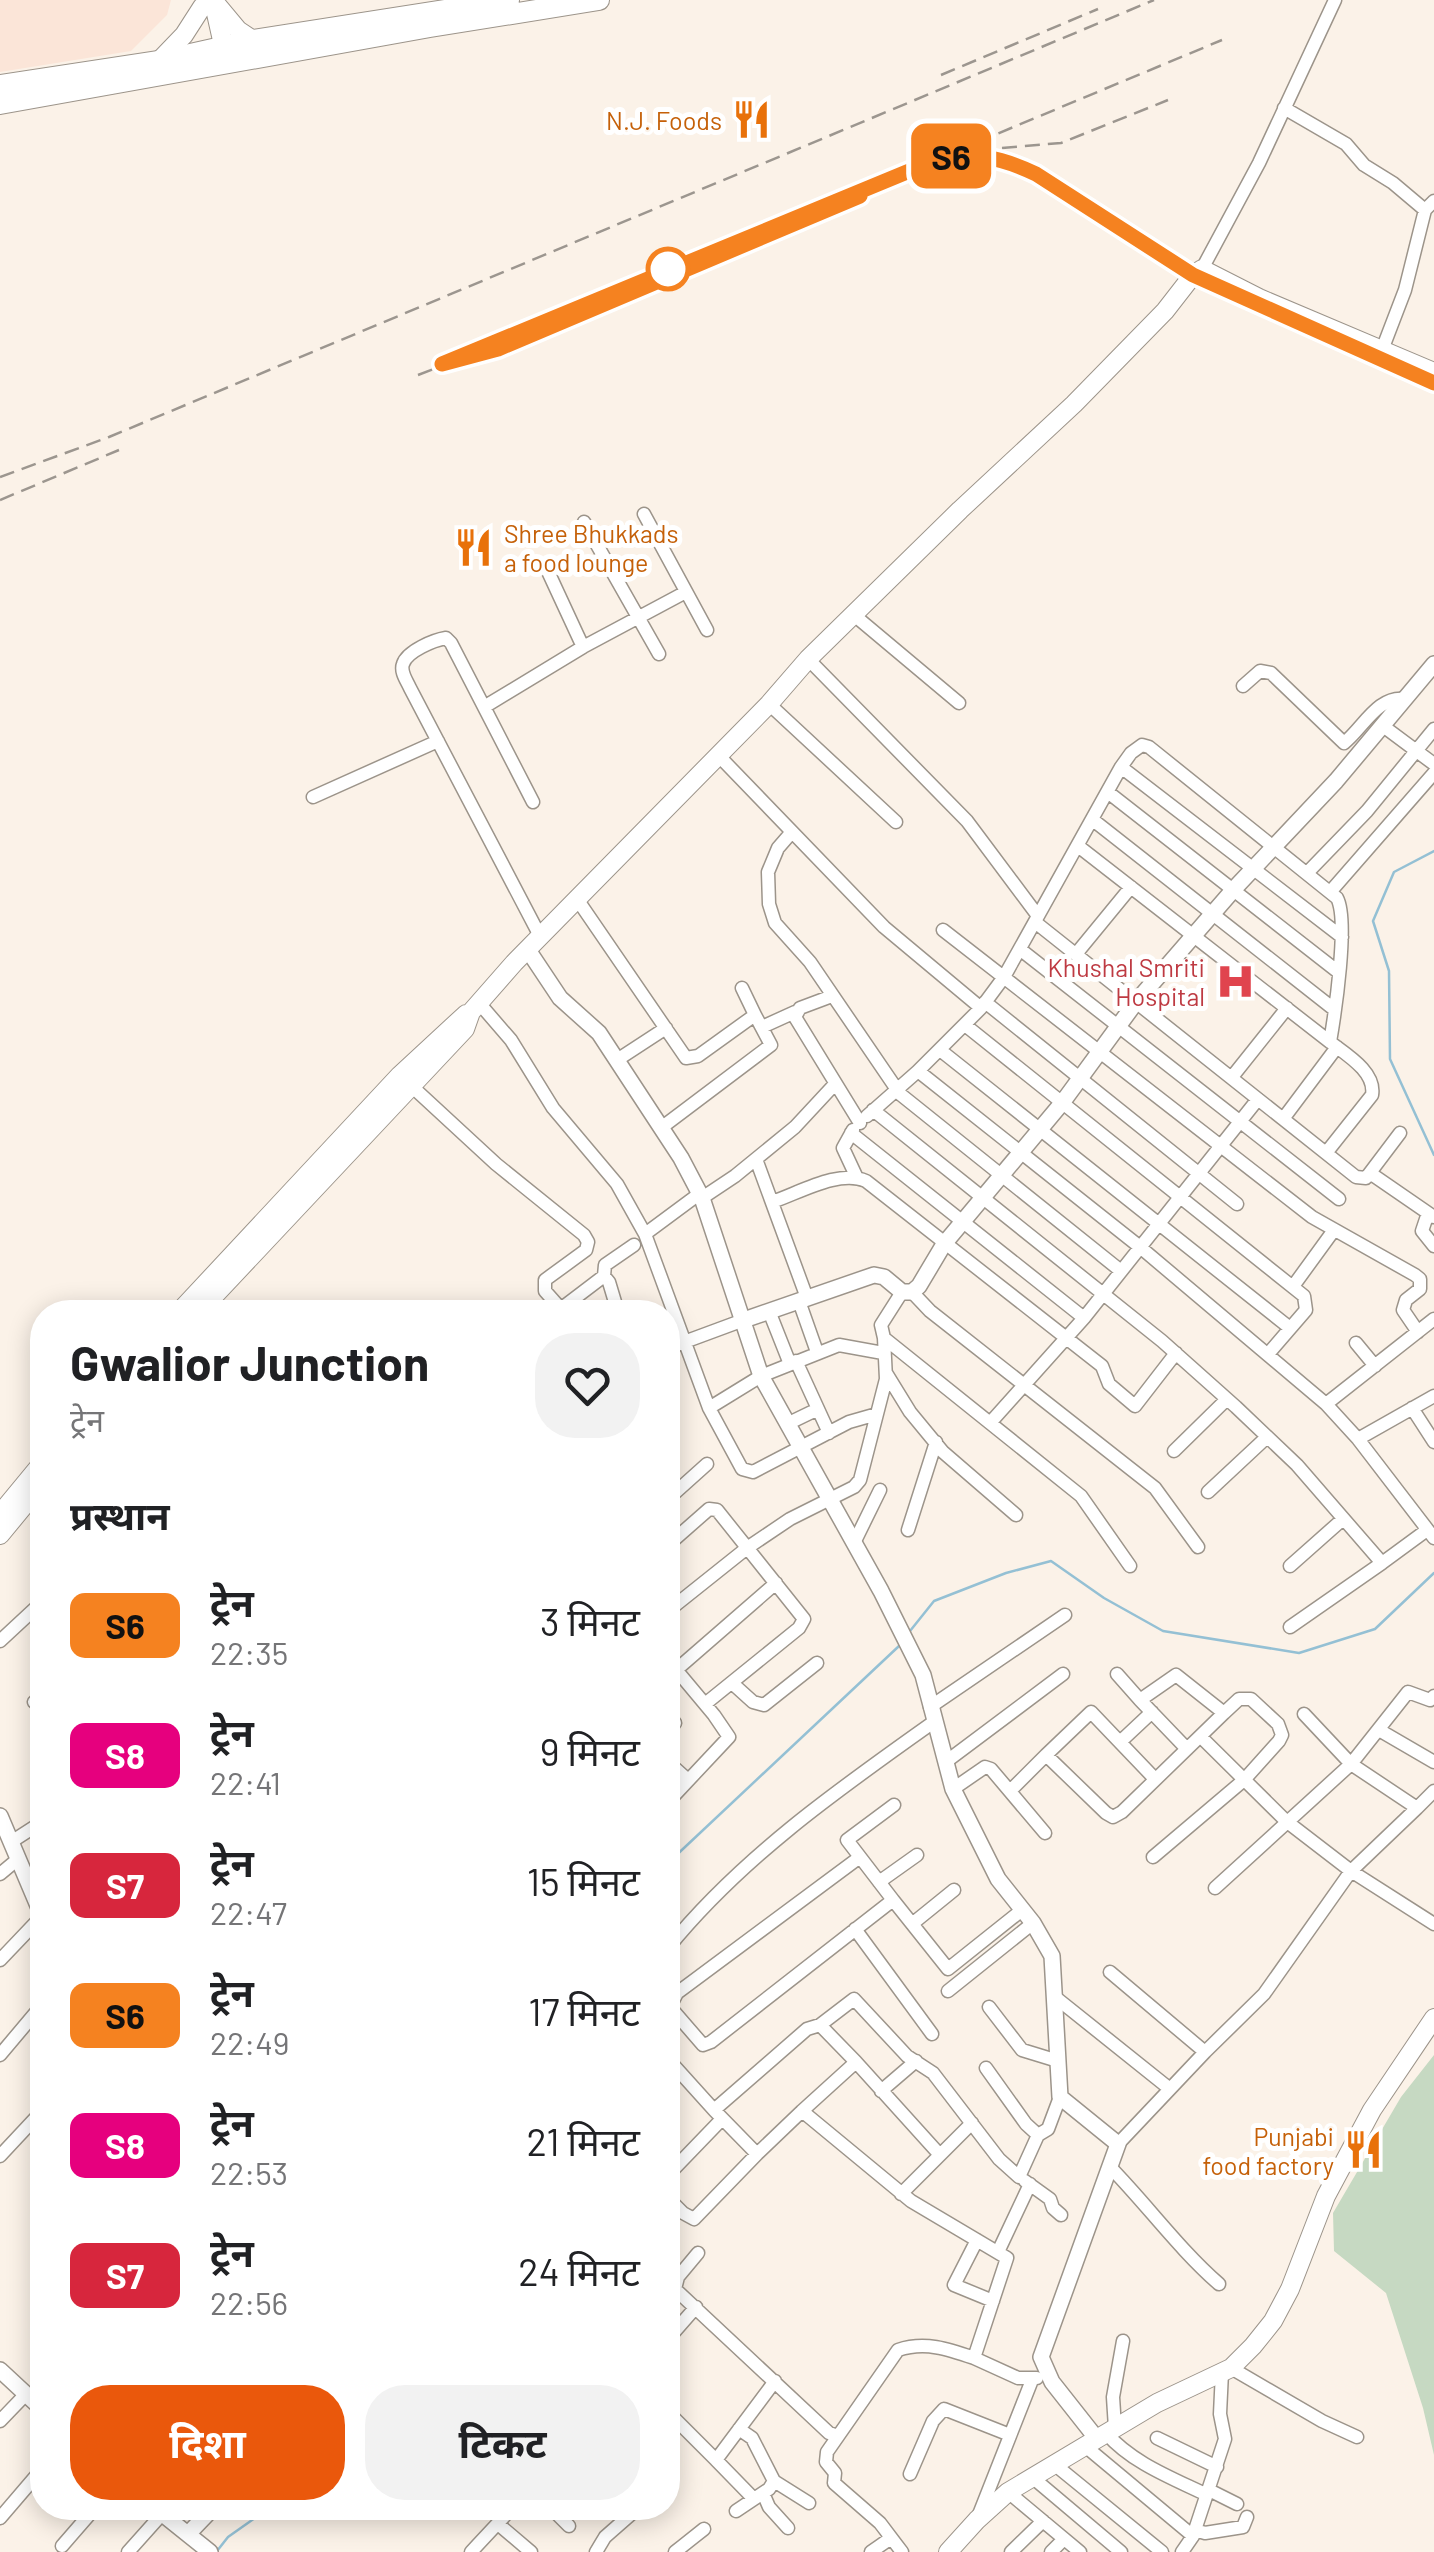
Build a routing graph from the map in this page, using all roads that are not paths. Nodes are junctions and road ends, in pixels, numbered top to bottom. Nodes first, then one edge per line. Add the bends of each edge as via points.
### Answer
1 (509, 0) edge
2 (599, 0) edge
3 (1335, 0) edge
4 (208, 2) edge
5 (422, 7) edge
6 (253, 40) junction
7 (226, 56) junction
8 (201, 60) junction
9 (158, 61) junction
10 (0, 85) edge
11 (0, 104) edge
12 (1284, 108) junction
13 (1429, 205) edge
14 (1416, 245) junction
15 (1434, 247) edge
16 (1202, 269) junction
17 (1382, 350) junction
18 (1434, 372) edge
19 (644, 514) dead end
20 (584, 522) dead end
21 (545, 564) dead end
22 (684, 593) junction
23 (854, 615) junction
24 (640, 617) junction
25 (707, 630) dead end
26 (583, 647) junction
27 (659, 654) dead end
28 (808, 659) junction
29 (1434, 664) edge
30 (1244, 686) dead end
31 (1404, 699) junction
32 (959, 703) dead end
33 (770, 704) junction
34 (484, 707) junction
35 (1383, 726) junction
36 (1434, 729) edge
37 (438, 742) junction
38 (1417, 752) junction
39 (718, 755) junction
40 (1434, 764) edge
41 (1122, 767) junction
42 (1434, 772) edge
43 (1109, 793) junction
44 (313, 796) dead end
45 (533, 802) dead end
46 (1093, 820) junction
47 (896, 822) dead end
48 (791, 833) junction
49 (1078, 846) junction
50 (1276, 846) junction
51 (1254, 868) junction
52 (1308, 872) junction
53 (1131, 887) junction
54 (1234, 890) junction
55 (1330, 891) junction
56 (578, 899) junction
57 (1213, 912) junction
58 (1036, 919) junction
59 (942, 930) dead end
60 (1194, 935) junction
61 (1342, 937) junction
62 (534, 942) junction
63 (1021, 950) junction
64 (1076, 954) junction
65 (1337, 971) junction
66 (1004, 977) junction
67 (742, 988) dead end
68 (832, 996) junction
69 (1136, 1002) junction
70 (983, 1005) junction
71 (475, 1008) junction
72 (1287, 1008) junction
73 (1335, 1010) junction
74 (795, 1012) junction
75 (759, 1021) junction
76 (965, 1025) junction
77 (666, 1028) junction
78 (1118, 1028) junction
79 (1333, 1044) junction
80 (940, 1050) junction
81 (1101, 1052) junction
82 (617, 1060) junction
83 (918, 1071) junction
84 (1232, 1077) junction
85 (1081, 1078) junction
86 (405, 1080) junction
87 (834, 1085) junction
88 (897, 1088) junction
89 (1258, 1099) junction
90 (1062, 1102) junction
91 (873, 1110) junction
92 (1282, 1118) junction
93 (1240, 1122) junction
94 (662, 1128) junction
95 (855, 1128) junction
96 (1040, 1129) junction
97 (1400, 1133) dead end
98 (1220, 1147) junction
99 (1022, 1152) junction
100 (1326, 1152) junction
101 (756, 1159) junction
102 (1370, 1173) junction
103 (1200, 1174) junction
104 (1001, 1176) junction
105 (858, 1178) junction
106 (700, 1196) junction
107 (1181, 1197) junction
108 (983, 1198) junction
109 (1339, 1199) dead end
110 (772, 1202) junction
111 (1238, 1204) dead end
112 (1431, 1215) edge
113 (962, 1222) junction
114 (1158, 1225) junction
115 (1334, 1230) junction
116 (644, 1234) junction
117 (944, 1244) junction
118 (634, 1245) dead end
119 (1434, 1246) edge
120 (1140, 1247) junction
121 (1121, 1271) junction
122 (604, 1276) junction
123 (1294, 1284) junction
124 (907, 1292) junction
125 (1103, 1293) junction
126 (192, 1300) edge
127 (209, 1300) edge
128 (551, 1300) edge
129 (572, 1300) edge
130 (614, 1300) edge
131 (669, 1300) edge
132 (803, 1300) junction
133 (769, 1312) junction
134 (1084, 1318) junction
135 (1434, 1319) edge
136 (741, 1321) junction
137 (1290, 1328) junction
138 (680, 1329) edge
139 (1418, 1332) junction
140 (1064, 1338) junction
141 (685, 1342) junction
142 (1356, 1343) dead end
143 (680, 1344) edge
144 (883, 1346) junction
145 (818, 1352) junction
146 (1176, 1354) junction
147 (1268, 1354) junction
148 (793, 1362) junction
149 (1375, 1366) junction
150 (886, 1372) junction
151 (761, 1376) junction
152 (1021, 1384) junction
153 (1434, 1396) edge
154 (1227, 1399) junction
155 (1326, 1404) junction
156 (709, 1408) junction
157 (1412, 1408) junction
158 (818, 1409) junction
159 (877, 1414) junction
160 (990, 1423) junction
161 (786, 1424) junction
162 (828, 1432) junction
163 (1267, 1437) junction
164 (1358, 1439) junction
165 (936, 1442) junction
166 (1434, 1442) edge
167 (798, 1447) junction
168 (1174, 1451) dead end
169 (707, 1464) dead end
170 (30, 1485) edge
171 (680, 1488) edge
172 (30, 1490) edge
173 (880, 1490) dead end
174 (1208, 1492) dead end
175 (830, 1501) junction
176 (869, 1513) junction
177 (0, 1514) edge
178 (1016, 1515) dead end
179 (1343, 1519) junction
180 (844, 1525) junction
181 (908, 1530) dead end
182 (1431, 1534) edge
183 (0, 1535) edge
184 (680, 1535) edge
185 (854, 1543) junction
186 (1198, 1547) dead end
187 (747, 1548) junction
188 (1382, 1563) junction
189 (1130, 1566) dead end
190 (1290, 1566) dead end
191 (776, 1584) junction
192 (680, 1601) edge
193 (30, 1613) edge
194 (1065, 1616) dead end
195 (1290, 1626) dead end
196 (0, 1641) edge
197 (680, 1659) edge
198 (816, 1663) dead end
199 (680, 1674) edge
200 (1063, 1674) dead end
201 (1118, 1674) dead end
202 (732, 1683) junction
203 (1140, 1700) junction
204 (1433, 1700) edge
205 (706, 1704) junction
206 (931, 1709) junction
207 (1152, 1712) junction
208 (1224, 1713) junction
209 (1304, 1714) dead end
210 (1379, 1730) junction
211 (1201, 1737) junction
212 (1120, 1742) junction
213 (1186, 1750) junction
214 (1046, 1756) junction
215 (947, 1761) junction
216 (1434, 1762) edge
217 (1351, 1764) junction
218 (680, 1773) edge
219 (1155, 1779) junction
220 (688, 1780) junction
221 (1244, 1780) junction
222 (680, 1789) edge
223 (953, 1789) junction
224 (1011, 1790) junction
225 (1434, 1792) edge
226 (894, 1805) dead end
227 (1416, 1808) junction
228 (0, 1816) edge
229 (1286, 1821) junction
230 (30, 1830) edge
231 (1045, 1832) dead end
232 (11, 1842) junction
233 (917, 1855) dead end
234 (860, 1857) junction
235 (1153, 1858) dead end
236 (18, 1859) junction
237 (1351, 1871) junction
238 (0, 1874) edge
239 (879, 1882) junction
240 (30, 1888) edge
241 (1215, 1888) dead end
242 (954, 1890) dead end
243 (893, 1900) junction
244 (1028, 1916) junction
245 (912, 1924) junction
246 (1434, 1924) edge
247 (1002, 1926) junction
248 (30, 1929) edge
249 (855, 1929) junction
250 (680, 1934) edge
251 (1012, 1940) junction
252 (0, 1960) edge
253 (1110, 1972) dead end
254 (948, 1990) dead end
255 (680, 1991) edge
256 (1055, 1997) junction
257 (989, 2007) dead end
258 (1434, 2018) edge
259 (30, 2020) edge
260 (680, 2020) edge
261 (820, 2025) junction
262 (932, 2034) dead end
263 (1205, 2052) junction
264 (0, 2055) edge
265 (916, 2061) junction
266 (1058, 2061) junction
267 (856, 2062) junction
268 (986, 2068) dead end
269 (680, 2072) edge
270 (1170, 2089) junction
271 (881, 2091) junction
272 (1060, 2096) junction
273 (802, 2111) junction
274 (718, 2115) junction
275 (972, 2123) junction
276 (30, 2124) edge
277 (1038, 2135) junction
278 (1118, 2144) junction
279 (756, 2154) junction
280 (940, 2155) junction
281 (0, 2156) edge
282 (680, 2161) edge
283 (1112, 2168) junction
284 (1024, 2181) junction
285 (902, 2194) junction
286 (680, 2210) edge
287 (1060, 2215) dead end
288 (978, 2240) junction
289 (998, 2252) junction
290 (698, 2253) dead end
291 (680, 2276) edge
292 (1219, 2284) dead end
293 (680, 2293) edge
294 (993, 2301) junction
295 (696, 2307) junction
296 (680, 2325) edge
297 (1123, 2341) dead end
298 (974, 2358) junction
299 (0, 2370) edge
300 (1227, 2370) junction
301 (1048, 2372) junction
302 (1032, 2380) junction
303 (775, 2381) junction
304 (26, 2394) junction
305 (30, 2398) edge
306 (0, 2421) edge
307 (680, 2424) edge
308 (739, 2429) junction
309 (1010, 2435) junction
310 (838, 2436) junction
311 (1101, 2437) junction
312 (1356, 2437) dead end
313 (1157, 2438) dead end
314 (716, 2460) junction
315 (1054, 2464) junction
316 (1217, 2467) junction
317 (910, 2474) dead end
318 (1032, 2478) junction
319 (774, 2481) junction
320 (30, 2482) edge
321 (1008, 2492) junction
322 (1208, 2492) junction
323 (758, 2496) junction
324 (809, 2503) dead end
325 (1238, 2504) dead end
326 (736, 2511) dead end
327 (1247, 2517) dead end
328 (0, 2518) edge
329 (85, 2520) edge
330 (152, 2520) edge
331 (170, 2520) edge
332 (204, 2520) edge
333 (502, 2520) edge
334 (563, 2520) edge
335 (624, 2520) edge
336 (977, 2520) junction
337 (1043, 2521) junction
338 (498, 2524) junction
339 (569, 2526) dead end
340 (788, 2528) dead end
341 (704, 2529) dead end
342 (1194, 2533) junction
343 (192, 2537) junction
344 (892, 2538) junction
345 (1064, 2539) junction
346 (62, 2546) dead end
347 (128, 2552) edge
348 (210, 2552) edge
349 (471, 2552) edge
350 (531, 2552) edge
351 (596, 2552) edge
352 (674, 2552) edge
353 (872, 2552) edge
354 (902, 2552) edge
355 (948, 2552) edge
356 (1011, 2552) edge
357 (1051, 2552) edge
358 (1080, 2552) edge
359 (1122, 2552) edge
360 (1162, 2552) edge
361 (1182, 2552) edge

1 - 5 main road
2 - 7 main road
3 - 12 street
4 - 6 main road
4 - 7 main road
4 - 8 main road
4 - 9 main road
5 - 6 main road
6 - 7 main road
7 - 8 main road
8 - 9 main road
8 - 11 main road
9 - 10 main road
12 - 13 street
12 - 16 street
13 - 14 street
14 - 15 street
14 - 17 street
16 - 17 main road
16 - 23 main road via 1074,404
17 - 18 main road
19 - 22 street
20 - 24 street
21 - 26 street
22 - 24 street
22 - 25 street
23 - 28 main road
23 - 32 street
24 - 26 street
24 - 27 street
26 - 34 street
28 - 33 main road
28 - 58 street via 967,821
29 - 31 street
30 - 31 street via 1260,671 1270,672 1344,742 1385,702
31 - 35 street
33 - 39 main road
33 - 47 street
34 - 37 street via 446,638 408,656 402,672
34 - 45 street
35 - 38 street
35 - 50 street
36 - 38 street
37 - 44 street
37 - 62 street
38 - 40 street
38 - 52 street
39 - 48 street
39 - 56 main road
41 - 43 street
41 - 50 street via 1137,748 1149,747
41 - 51 street
42 - 55 street
43 - 46 street
43 - 54 street
46 - 49 street
46 - 57 street
48 - 68 street via 772,858 769,904 775,923
48 - 70 street via 884,927
49 - 53 street
49 - 58 street
50 - 51 street
50 - 52 street
51 - 54 street
51 - 61 street
52 - 55 street
53 - 60 street
53 - 64 street
54 - 57 street
54 - 65 street
55 - 61 street via 1343,908
56 - 62 main road
56 - 77 street
57 - 60 street
57 - 73 street
58 - 63 street
58 - 64 street
59 - 66 street
60 - 69 street
60 - 72 street
61 - 65 street
62 - 71 main road
62 - 82 street via 560,998 599,1033
63 - 66 street
63 - 78 street
64 - 69 street
65 - 73 street
66 - 70 street
66 - 81 street
67 - 75 street
68 - 74 street
68 - 88 street
69 - 78 street
69 - 84 street
70 - 76 street
70 - 85 street
71 - 86 main road via 465,1029
71 - 116 street via 511,1040 553,1108 617,1184
72 - 79 street
72 - 84 street
73 - 79 street
74 - 75 street
74 - 87 street
75 - 77 street via 692,1058 678,1050
75 - 94 street via 771,1045
76 - 80 street
76 - 90 street
77 - 82 street
78 - 81 street
78 - 93 street
79 - 92 street
79 - 100 street via 1374,1090
80 - 83 street
80 - 96 street
81 - 85 street
81 - 98 street
82 - 94 street
83 - 88 street
83 - 99 street
84 - 89 street
85 - 90 street
85 - 103 street
86 - 126 main road
86 - 127 main road
86 - 128 street via 584,1235 586,1250 546,1280
87 - 95 street
87 - 101 street
88 - 91 street
88 - 104 street
89 - 92 street
89 - 93 street
90 - 96 street
90 - 107 street
91 - 95 street
91 - 108 street
92 - 100 street
93 - 98 street
93 - 109 street
94 - 106 street
95 - 105 street via 843,1148
95 - 113 street
96 - 99 street
96 - 114 street
97 - 102 street
98 - 103 street
98 - 115 street
99 - 104 street
99 - 120 street
100 - 102 street via 1360,1179
101 - 106 street
101 - 110 street
102 - 112 street
103 - 107 street
103 - 111 street
104 - 108 street
104 - 121 street
105 - 110 street
105 - 117 street
106 - 116 street
106 - 136 street
107 - 114 street
107 - 123 street
108 - 113 street
108 - 125 street
110 - 132 street
112 - 119 street via 1422,1232
113 - 117 street
113 - 134 street
114 - 120 street
114 - 137 street
115 - 123 street
115 - 139 street via 1420,1279 1403,1310
116 - 131 street
117 - 124 street
117 - 140 street
118 - 122 street via 605,1265
120 - 121 street
120 - 147 street
121 - 125 street
122 - 129 street
122 - 130 street
123 - 137 street via 1307,1303
124 - 132 street via 874,1275
124 - 144 street via 882,1325
124 - 152 street
125 - 134 street
125 - 146 street
132 - 133 street
132 - 145 street
133 - 136 street
133 - 148 street
134 - 140 street
135 - 139 street
136 - 141 street
136 - 151 street
137 - 147 street
138 - 141 street
139 - 149 street
140 - 146 street via 1102,1366 1110,1384 1135,1406
140 - 152 street
141 - 143 street
141 - 156 street
142 - 149 street
144 - 145 street
144 - 150 street
144 - 160 street
145 - 148 street
146 - 154 street
147 - 155 street
148 - 151 street
148 - 158 street
149 - 155 street
150 - 159 street
150 - 165 street
151 - 156 street
151 - 161 street
152 - 160 street
152 - 186 street via 1155,1488
153 - 157 street
154 - 163 street
154 - 168 street
155 - 164 street
156 - 167 street via 747,1472
157 - 164 street
157 - 166 street
158 - 161 street
158 - 162 street
159 - 162 street
159 - 175 street via 860,1480
160 - 189 street via 1081,1496
161 - 167 street
162 - 167 street
163 - 174 street
163 - 179 street
164 - 182 street
165 - 178 street
165 - 181 street
167 - 175 street
169 - 171 street
170 - 177 main road
172 - 183 main road
173 - 176 street
175 - 180 street
175 - 187 street
176 - 180 street
176 - 185 street
179 - 188 street
179 - 190 street
180 - 185 street
182 - 188 street
184 - 187 street via 712,1508
185 - 206 street via 923,1675
187 - 191 street
187 - 192 street
188 - 195 street
191 - 197 street
191 - 202 street via 803,1624
193 - 196 street
194 - 206 street
198 - 202 street via 764,1705
199 - 205 street
200 - 215 street
201 - 203 street
202 - 205 street
203 - 207 street
203 - 208 street via 1176,1676
204 - 210 street via 1408,1692
205 - 220 street via 729,1737
206 - 215 street
206 - 250 street via 715,1893
207 - 212 street
207 - 213 street
208 - 211 street
208 - 221 street via 1246,1696 1281,1730
209 - 217 street
210 - 216 street
210 - 217 street
211 - 213 street
211 - 221 street
212 - 214 street via 1091,1712
212 - 219 street
213 - 219 street
214 - 219 street via 1113,1817
214 - 224 street
215 - 223 street
217 - 227 street
217 - 229 street
218 - 220 street
220 - 222 street
221 - 229 street
221 - 235 street
223 - 224 street via 985,1767
223 - 244 street via 998,1879
224 - 231 street
225 - 227 street
226 - 234 street via 848,1840
227 - 237 street
228 - 232 street
229 - 237 street
229 - 241 street
230 - 232 street
232 - 236 street
233 - 239 street
234 - 239 street
234 - 255 street
236 - 238 street
236 - 240 street
237 - 246 street
237 - 263 street via 1264,1994
239 - 243 street
242 - 245 street
243 - 245 street
243 - 249 street
244 - 247 street
244 - 251 street
244 - 256 street via 1052,1956
245 - 247 street via 948,1969
247 - 251 street
248 - 252 street
249 - 260 street via 711,2042 702,2045
249 - 262 street
251 - 254 street
253 - 263 street
256 - 266 street
256 - 270 street
257 - 266 street via 1022,2050
258 - 300 main road via 1372,2110 1326,2196 1273,2320
259 - 264 street
261 - 265 street via 854,1998
261 - 267 street
261 - 274 street via 807,2028
263 - 270 street
265 - 271 street
265 - 275 street via 934,2073
266 - 272 street
267 - 271 street
267 - 273 street
268 - 277 street
269 - 274 street
270 - 278 street
271 - 280 street
272 - 277 street via 1048,2129
272 - 278 street
273 - 279 street
273 - 285 street
274 - 279 street
274 - 282 street
275 - 280 street
275 - 284 street
276 - 281 street
277 - 284 street
278 - 283 street
279 - 286 street via 694,2219
280 - 285 street
283 - 292 street
283 - 301 street via 1052,2324 1042,2357
284 - 287 street
284 - 289 street
285 - 288 street
288 - 289 street
288 - 294 street via 954,2285
289 - 294 street via 1007,2258
290 - 291 street
293 - 295 street
294 - 298 street
295 - 296 street
295 - 303 street
297 - 311 street
298 - 302 street
298 - 310 street via 943,2347 898,2350
299 - 304 street
300 - 311 main road
300 - 312 street
300 - 316 street
301 - 302 street
301 - 311 street
302 - 309 street
303 - 308 street
303 - 310 street
304 - 305 street
304 - 306 street
307 - 314 street
308 - 314 street
308 - 319 street via 752,2438
309 - 317 street via 944,2409
309 - 336 street
310 - 344 street via 826,2462 834,2483
311 - 315 main road
311 - 322 street
311 - 342 street
313 - 316 street
314 - 323 street
315 - 318 main road
315 - 360 street
316 - 322 street
318 - 321 main road
318 - 359 street
319 - 323 street
319 - 324 street
320 - 328 street
321 - 336 main road
321 - 337 street
322 - 325 street
322 - 342 street
323 - 326 street
323 - 340 street
327 - 342 street via 1243,2527
329 - 346 street
330 - 347 street
331 - 343 street
332 - 343 street
333 - 338 street
334 - 339 street
335 - 351 street
336 - 355 main road
337 - 345 street
337 - 356 street
338 - 349 street
338 - 350 street
341 - 352 street
342 - 361 street
343 - 348 street
344 - 353 street
344 - 354 street
345 - 357 street
345 - 358 street

